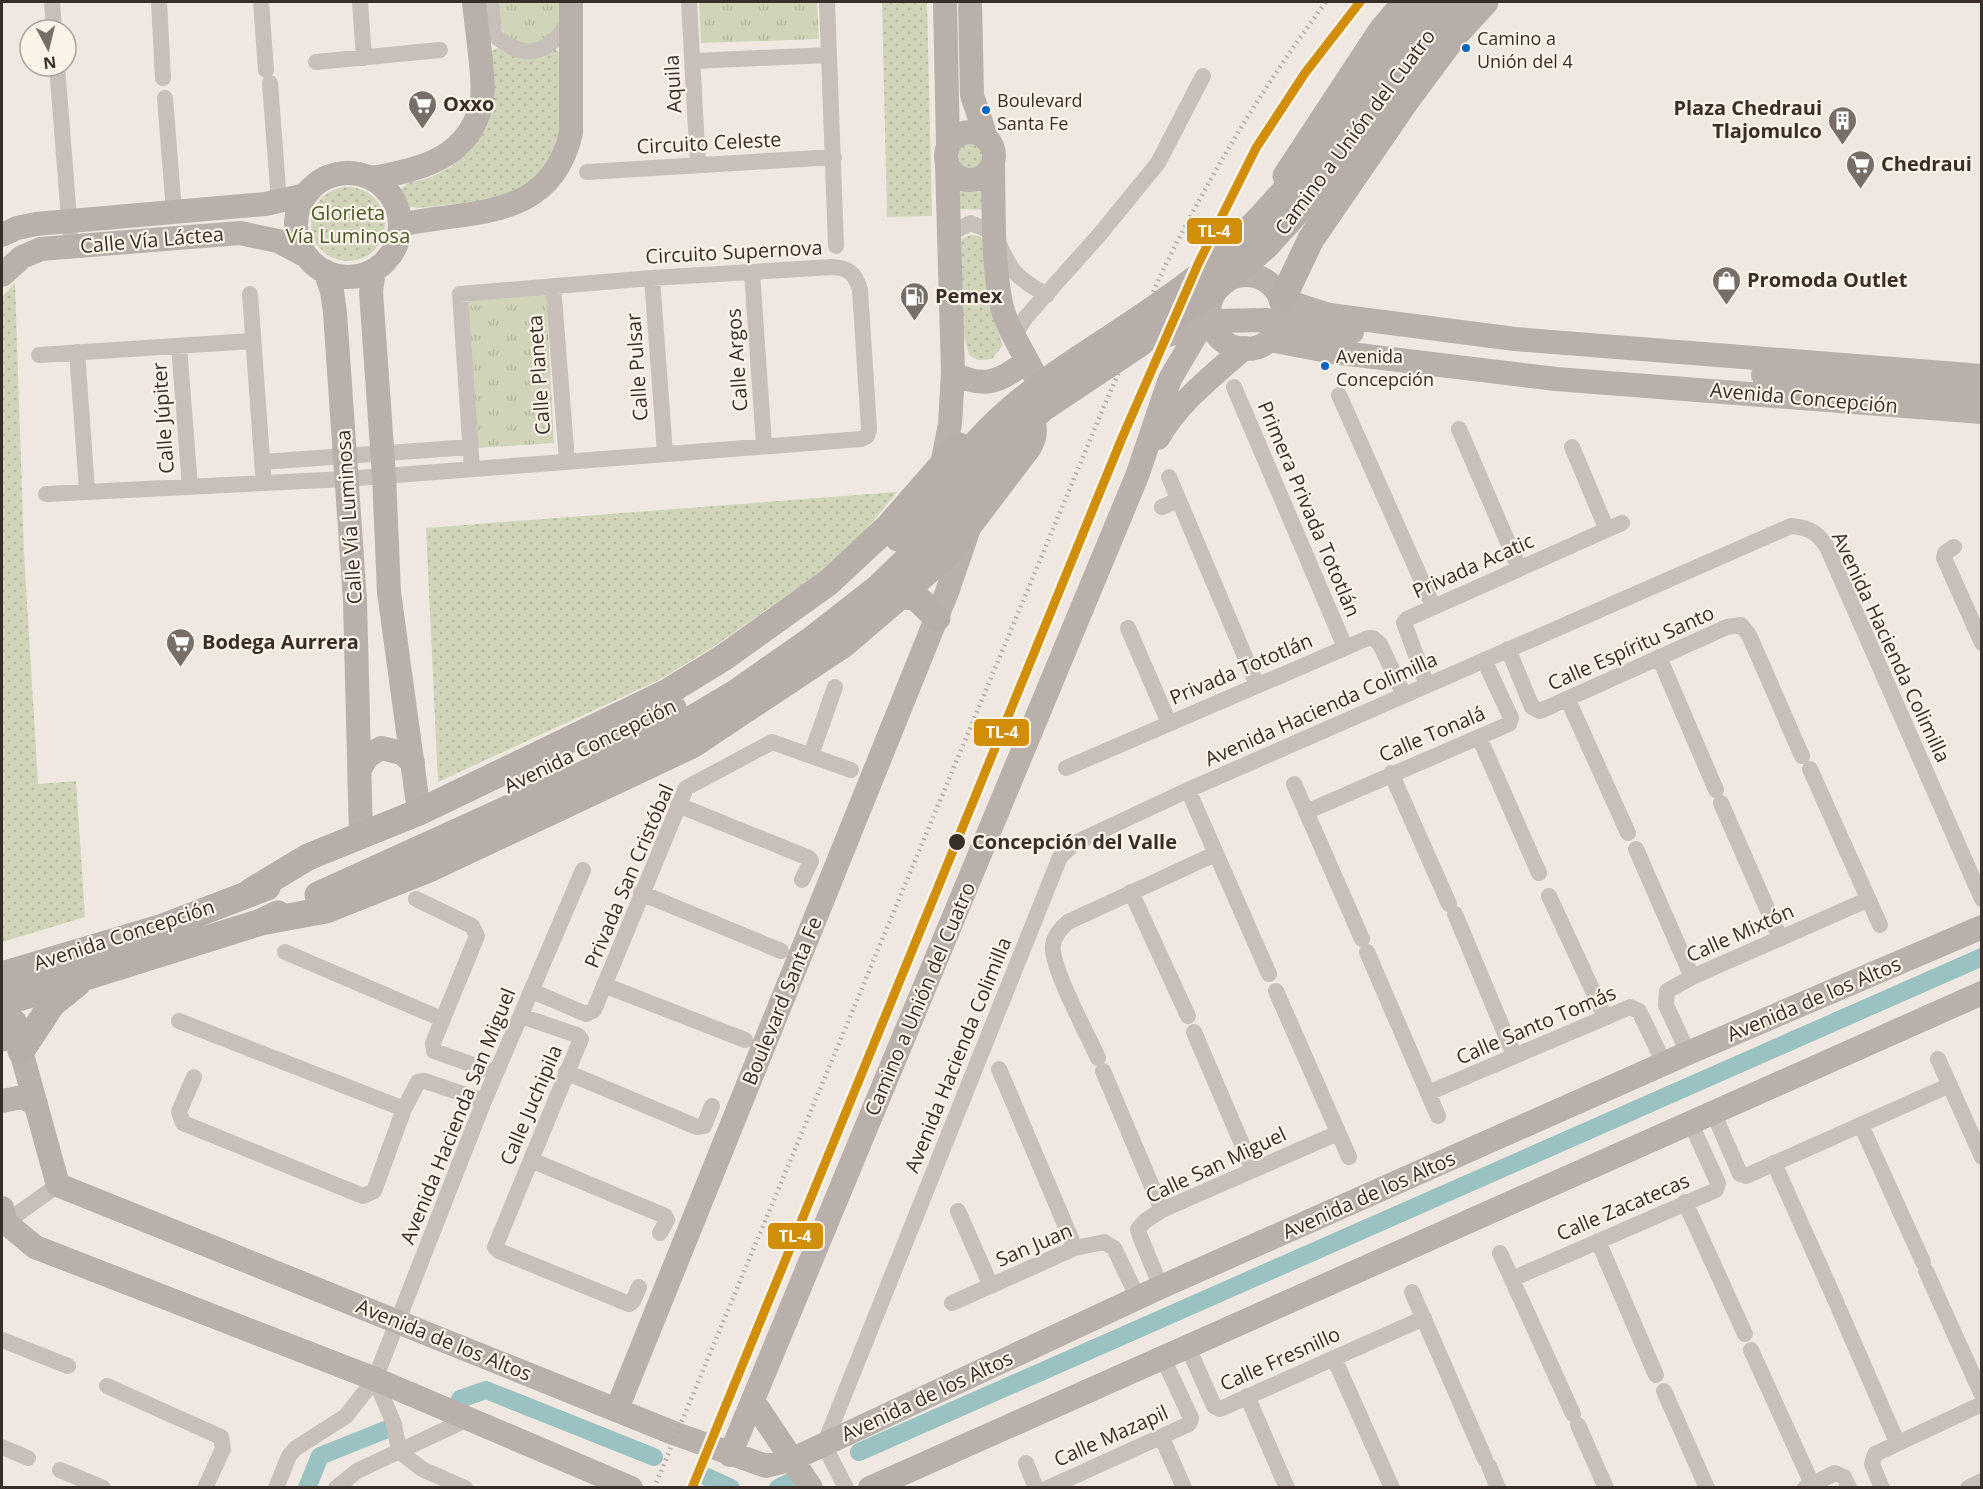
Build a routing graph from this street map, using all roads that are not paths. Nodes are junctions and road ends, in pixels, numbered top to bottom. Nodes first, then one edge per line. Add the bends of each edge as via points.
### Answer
1 (52, 2) edge
2 (159, 2) edge
3 (261, 2) edge
4 (360, 2) edge
5 (474, 2) edge
6 (491, 2) edge
7 (689, 2) edge
8 (827, 2) edge
9 (945, 2) edge
10 (970, 2) edge
11 (1406, 2) edge
12 (1430, 2) edge
13 (1457, 2) edge
14 (1485, 2) edge
15 (571, 10) edge
16 (53, 18) edge
17 (440, 50) dead end
18 (828, 55) junction
19 (364, 58) junction
20 (694, 61) junction
21 (316, 62) dead end
22 (1203, 76) dead end
23 (58, 78) edge
24 (163, 78) dead end
25 (1373, 94) junction
26 (165, 98) dead end
27 (987, 140) junction
28 (948, 155) junction
29 (834, 158) junction
30 (993, 164) junction
31 (698, 165) junction
32 (587, 172) dead end
33 (370, 178) junction
34 (306, 195) junction
35 (279, 202) junction
36 (174, 212) junction
37 (69, 221) junction
38 (400, 225) junction
39 (950, 233) junction
40 (994, 233) junction
41 (2, 236) edge
42 (836, 246) dead end
43 (72, 247) junction
44 (306, 256) junction
45 (374, 270) junction
46 (325, 272) junction
47 (752, 272) junction
48 (2, 275) edge
49 (652, 278) junction
50 (1222, 283) junction
51 (554, 286) junction
52 (250, 294) dead end
53 (1047, 295) junction
54 (1282, 300) junction
55 (1209, 313) junction
56 (1141, 316) joint
57 (1013, 337) junction
58 (1270, 340) junction
59 (252, 341) junction
60 (179, 346) junction
61 (1136, 346) junction
62 (1245, 348) junction
63 (77, 352) junction
64 (39, 355) dead end
65 (1025, 362) junction
66 (953, 373) junction
67 (1982, 376) edge
68 (1234, 387) dead end
69 (1339, 394) dead end
70 (1982, 395) edge
71 (1982, 412) edge
72 (1459, 429) dead end
73 (1035, 435) junction
74 (764, 445) junction
75 (470, 447) junction
76 (1572, 447) dead end
77 (665, 453) junction
78 (567, 461) junction
79 (262, 462) junction
80 (943, 462) junction
81 (384, 465) junction
82 (345, 468) junction
83 (472, 469) junction
84 (1137, 476) junction
85 (1169, 477) dead end
86 (264, 483) junction
87 (190, 487) junction
88 (87, 490) junction
89 (46, 494) dead end
90 (1178, 500) junction
91 (1162, 507) dead end
92 (970, 526) junction
93 (905, 546) junction
94 (1954, 547) dead end
95 (948, 553) junction
96 (1519, 568) junction
97 (947, 592) junction
98 (901, 595) junction
99 (355, 601) junction
100 (391, 603) junction
101 (1432, 606) junction
102 (937, 618) junction
103 (1128, 628) dead end
104 (1982, 643) edge
105 (1345, 647) junction
106 (1508, 649) junction
107 (1659, 657) junction
108 (1484, 660) junction
109 (1257, 685) junction
110 (1428, 685) junction
111 (835, 687) dead end
112 (1404, 695) junction
113 (1568, 700) junction
114 (1169, 723) junction
115 (1479, 737) junction
116 (811, 755) junction
117 (413, 763) junction
118 (1066, 768) dead end
119 (360, 769) junction
120 (851, 770) dead end
121 (1391, 773) junction
122 (1294, 784) dead end
123 (1188, 790) junction
124 (678, 805) junction
125 (420, 812) junction
126 (1306, 812) junction
127 (1628, 833) dead end
128 (360, 836) junction
129 (1636, 849) dead end
130 (1215, 854) junction
131 (583, 870) dead end
132 (1539, 873) dead end
133 (802, 880) dead end
134 (250, 892) junction
135 (1131, 892) junction
136 (641, 893) junction
137 (1549, 896) dead end
138 (416, 899) dead end
139 (1982, 899) edge
140 (1867, 900) junction
141 (261, 922) junction
142 (1880, 924) dead end
143 (1982, 927) edge
144 (1780, 938) junction
145 (781, 951) dead end
146 (285, 952) dead end
147 (1269, 974) dead end
148 (86, 977) junction
149 (1692, 977) junction
150 (604, 985) junction
151 (532, 991) junction
152 (1276, 991) dead end
153 (1982, 993) edge
154 (7, 1010) edge
155 (521, 1016) junction
156 (1188, 1016) dead end
157 (1605, 1017) junction
158 (442, 1019) junction
159 (179, 1021) dead end
160 (1194, 1032) dead end
161 (745, 1040) dead end
162 (1688, 1053) junction
163 (1514, 1055) junction
164 (1938, 1059) dead end
165 (1664, 1064) junction
166 (999, 1069) dead end
167 (566, 1072) junction
168 (496, 1073) junction
169 (194, 1077) dead end
170 (1950, 1085) junction
171 (1428, 1093) junction
172 (2, 1101) edge
173 (484, 1101) junction
174 (36, 1104) junction
175 (712, 1106) dead end
176 (404, 1109) junction
177 (1713, 1112) junction
178 (1438, 1116) dead end
179 (1690, 1122) junction
180 (1861, 1125) junction
181 (1338, 1133) junction
182 (1349, 1157) dead end
183 (1982, 1157) edge
184 (531, 1160) junction
185 (1774, 1163) junction
186 (1253, 1170) junction
187 (58, 1185) junction
188 (1685, 1202) junction
189 (1162, 1210) junction
190 (958, 1211) dead end
191 (3, 1219) edge
192 (660, 1233) dead end
193 (1598, 1241) junction
194 (1076, 1248) junction
195 (1500, 1253) dead end
196 (1512, 1279) junction
197 (991, 1286) junction
198 (639, 1287) dead end
199 (1161, 1287) junction
200 (1412, 1292) dead end
201 (1138, 1298) junction
202 (952, 1303) dead end
203 (1424, 1318) junction
204 (397, 1321) junction
205 (2, 1340) edge
206 (1187, 1345) junction
207 (1162, 1356) junction
208 (1334, 1358) junction
209 (68, 1366) dead end
210 (1656, 1375) dead end
211 (375, 1379) junction
212 (107, 1386) dead end
213 (1664, 1391) dead end
214 (1982, 1395) edge
215 (1247, 1396) junction
216 (753, 1401) junction
217 (1982, 1404) edge
218 (617, 1409) junction
219 (470, 1418) junction
220 (1162, 1438) junction
221 (1897, 1442) junction
222 (824, 1445) junction
223 (2, 1447) edge
224 (399, 1451) junction
225 (730, 1455) junction
226 (28, 1458) dead end
227 (793, 1459) junction
228 (1026, 1463) dead end
229 (60, 1470) dead end
230 (1982, 1481) edge
231 (1075, 1483) edge
232 (1808, 1486) edge
233 (103, 1488) edge
234 (205, 1488) edge
235 (276, 1488) edge
236 (336, 1488) edge
237 (465, 1488) edge
238 (631, 1488) edge
239 (811, 1488) edge
240 (846, 1488) edge
241 (870, 1488) edge
242 (1036, 1488) edge
243 (1048, 1488) edge
244 (1184, 1488) edge
245 (1287, 1488) edge
246 (1392, 1488) edge
247 (1498, 1488) edge
248 (1606, 1488) edge
249 (1707, 1488) edge
250 (1849, 1488) edge
251 (1882, 1488) edge
252 (1968, 1488) edge

1 - 16 street
2 - 24 street
3 - 35 street
4 - 19 street
5 - 33 street via 482,97 477,117 465,138 430,165
6 - 15 street via 494,35 515,49 529,52 553,43
7 - 20 street, Aquila
8 - 18 street
9 - 28 street, Boulevard Santa Fe
10 - 27 street via 972,95
11 - 50 main road via 1382,30 1298,154
12 - 25 main road, Camino a Unión del Cuatro
13 - 25 main road, Camino a Unión del Cuatro
14 - 54 main road via 1405,102 1311,239
15 - 38 street via 571,133 568,147 548,180 526,198 500,210
17 - 19 street
18 - 20 street
18 - 29 street
19 - 21 street
20 - 31 street, Aquila
22 - 53 street via 1158,163
23 - 37 street
25 - 56 main road, Camino a Unión del Cuatro, bridge via 1321,148 1274,206 1199,276
25 - 61 main road, Camino a Unión del Cuatro, bridge via 1298,211 1265,247
26 - 36 street
27 - 28 street via 966,133 952,141
27 - 30 street via 993,151
28 - 30 street via 956,175 970,180 984,176
28 - 39 street, Boulevard Santa Fe
29 - 31 street, Circuito Celeste
29 - 42 street
30 - 40 street
31 - 32 street, Circuito Celeste
33 - 34 street via 342,174 315,185
33 - 38 street via 392,197
34 - 35 street, Calle Vía Láctea
34 - 44 street via 298,210 296,226
35 - 36 street, Calle Vía Láctea
36 - 37 street, Calle Vía Láctea
37 - 41 street, Calle Vía Láctea via 27,226
37 - 43 street
38 - 45 street via 393,251
39 - 40 street via 971,223
39 - 66 street, Boulevard Santa Fe
40 - 53 street via 1011,271
40 - 57 street via 1001,304
43 - 44 street, Calle Vía Láctea via 240,233 278,241
43 - 48 street, Calle Vía Láctea via 41,249 22,257
44 - 46 street
45 - 46 street via 358,276
45 - 81 street, Calle Vía Luminosa via 371,291
46 - 82 street, Calle Vía Luminosa via 335,313
47 - 49 street, Circuito Supernova
47 - 74 street, Calle Argos
47 - 74 street, Circuito Supernova via 843,268 857,278 860,290 867,436
49 - 51 street, Circuito Supernova
49 - 77 street, Calle Pulsar
50 - 54 street via 1233,277 1256,276 1276,289
50 - 55 street via 1215,291
51 - 75 street, Circuito Supernova via 460,294
51 - 78 street, Calle Planeta
52 - 59 street
53 - 57 street
54 - 58 street via 1282,321
54 - 67 street, Avenida Concepción via 1329,315 1515,339
55 - 62 street via 1211,324 1224,341
55 - 84 street, Camino a Unión del Cuatro via 1170,379
56 - 93 main road, Avenida Concepción, bridge via 1038,386 1006,414
57 - 65 street
58 - 62 street
58 - 71 street, Avenida Concepción via 1333,352 1556,378
59 - 60 street
59 - 79 street
60 - 63 street
60 - 87 street, Calle Júpiter
61 - 70 street, Avenida Concepción, bridge via 1214,321 1265,320 1571,357
61 - 93 main road, Avenida Concepción, bridge via 1043,408
62 - 84 street, Camino a Unión del Cuatro via 1167,421
63 - 64 street
63 - 88 street
65 - 66 street via 1009,375 985,382 969,382
65 - 73 street via 1038,381 1044,401
66 - 80 street, Boulevard Santa Fe
68 - 105 street, Primera Privada Tototlán
69 - 101 street
72 - 96 street
73 - 80 main road via 1033,423 1024,413 999,411 983,421
73 - 92 main road
74 - 77 street, Circuito Supernova
75 - 81 street
75 - 83 street, Circuito Supernova
76 - 96 street, Privada Acatic via 1615,527
77 - 78 street, Circuito Supernova
78 - 83 street, Circuito Supernova
79 - 82 street
79 - 86 street
80 - 95 street, Boulevard Santa Fe via 936,488 936,514
80 - 125 main road via 889,526 829,582 723,658 666,693
81 - 82 street
81 - 83 street, Circuito Supernova
81 - 100 street, Calle Vía Luminosa
82 - 86 street
82 - 99 street, Calle Vía Luminosa
84 - 216 street, Camino a Unión del Cuatro
85 - 90 street
86 - 87 street
87 - 88 street
88 - 89 street
90 - 91 street
90 - 109 street
92 - 95 main road
92 - 97 street, Boulevard Santa Fe
93 - 134 main road, Avenida Concepción via 782,638 656,718 410,829
93 - 141 main road, Avenida Concepción via 878,588 814,638 737,692 648,745
94 - 104 street via 1944,558
95 - 97 street, Boulevard Santa Fe
95 - 98 main road
96 - 101 street, Privada Acatic
97 - 102 street, Boulevard Santa Fe
98 - 102 main road via 917,598
98 - 141 main road via 844,644 692,745 429,869 326,910
99 - 100 street via 363,610 375,613
99 - 119 street, Calle Vía Luminosa
100 - 117 street, Calle Vía Luminosa
101 - 110 street, Privada Acatic via 1404,623
102 - 218 street, Boulevard Santa Fe
103 - 114 street
105 - 109 street, Privada Tototlán
105 - 112 street, Privada Tototlán via 1368,638 1377,640
106 - 108 street, Avenida Hacienda Colimilla
106 - 113 street, Calle Espíritu Santo via 1533,709 1540,711
106 - 139 street, Avenida Hacienda Colimilla via 1791,526 1818,533
107 - 113 street, Calle Espíritu Santo
107 - 140 street, Calle Espíritu Santo via 1727,627 1741,625 1749,635
107 - 144 street
108 - 110 street, Avenida Hacienda Colimilla
108 - 115 street, Calle Tonalá via 1511,722
109 - 114 street, Privada Tototlán
110 - 112 street, Avenida Hacienda Colimilla
111 - 116 street
112 - 123 street, Avenida Hacienda Colimilla
113 - 127 street
114 - 118 street, Privada Tototlán
115 - 121 street, Calle Tonalá
115 - 132 street
116 - 120 street, Privada San Cristóbal
116 - 124 street, Privada San Cristóbal via 772,742 766,744 686,788
117 - 119 street via 402,753 381,748
117 - 125 street, Calle Vía Luminosa
119 - 128 street, Calle Vía Luminosa
121 - 126 street, Calle Tonalá
121 - 163 street
122 - 126 street
123 - 130 street
123 - 222 street, Avenida Hacienda Colimilla via 1076,843 1060,857
124 - 133 street via 810,858
124 - 136 street, Privada San Cristóbal
125 - 128 main road
126 - 171 street
128 - 134 main road via 308,857
129 - 149 street
130 - 135 street
130 - 147 street
131 - 151 street, Avenida Hacienda San Miguel
134 - 154 main road, Avenida Concepción via 160,928
135 - 156 street
135 - 189 street via 1068,922 1055,937 1053,953
136 - 145 street
136 - 150 street, Privada San Cristóbal
137 - 157 street
138 - 158 street via 472,926 476,932 477,939
140 - 142 street
140 - 144 street, Calle Mixtón
141 - 148 main road, Avenida Concepción
143 - 162 street, Avenida de los Altos
144 - 149 street, Calle Mixtón
146 - 158 street
148 - 154 main road, Avenida Concepción
148 - 154 main road via 52,1004
149 - 162 street, Calle Mixtón via 1665,995
150 - 151 street, Privada San Cristóbal via 594,1010 586,1014
150 - 161 street
151 - 155 street, Avenida Hacienda San Miguel
152 - 181 street
153 - 177 street
154 - 174 street
155 - 167 street, Calle Juchipila via 579,1036
155 - 168 street, Avenida Hacienda San Miguel
157 - 163 street, Calle Santo Tomás
157 - 165 street, Calle Santo Tomás via 1630,1007 1636,1009
158 - 168 street via 433,1049
159 - 176 street
160 - 186 street
162 - 165 street, Avenida de los Altos
163 - 171 street, Calle Santo Tomás
164 - 170 street
165 - 199 street, Avenida de los Altos
166 - 194 street
167 - 175 street via 697,1127 704,1126
167 - 184 street, Calle Juchipila
168 - 173 street, Avenida Hacienda San Miguel
169 - 176 street via 179,1112 183,1123 363,1196 371,1194
170 - 180 street
170 - 183 street
171 - 178 street
172 - 174 street via 22,1097
173 - 176 street via 423,1080 417,1083
173 - 204 street, Avenida Hacienda San Miguel
174 - 187 street
177 - 179 street
177 - 185 street via 1740,1174 1746,1176
179 - 188 street, Calle Zacatecas via 1718,1186 1713,1192
179 - 206 street
180 - 185 street
180 - 214 street
181 - 182 street
181 - 186 street, Calle San Miguel
184 - 192 street via 665,1216 667,1220
184 - 198 street, Calle Juchipila via 495,1247 629,1304
185 - 221 street
186 - 189 street, Calle San Miguel
187 - 191 street
187 - 204 street, Avenida de los Altos
188 - 193 street, Calle Zacatecas
188 - 232 street
189 - 199 street, Calle San Miguel via 1138,1229
190 - 197 street
191 - 211 street via 35,1247
193 - 196 street, Calle Zacatecas
193 - 210 street
194 - 197 street, San Juan
194 - 201 street, San Juan via 1099,1242 1112,1245
195 - 196 street
196 - 248 street
197 - 202 street, San Juan
199 - 201 street, Avenida de los Altos
200 - 203 street
201 - 222 street, Avenida de los Altos
203 - 208 street, Calle Fresnillo
203 - 247 street
204 - 211 street, Avenida Hacienda San Miguel
204 - 218 street, Avenida de los Altos
205 - 209 street
206 - 207 street
206 - 215 street, Calle Fresnillo via 1217,1408
207 - 220 street, Calle Mazapil via 1191,1421
207 - 241 street
208 - 215 street, Calle Fresnillo
208 - 246 street
211 - 219 street
211 - 224 street via 394,1424
211 - 235 street, Avenida Hacienda San Miguel via 346,1416 296,1448
212 - 234 street via 220,1437 223,1449
213 - 249 street
215 - 245 street
216 - 225 street, Camino a Unión del Cuatro
216 - 227 street
217 - 221 street
218 - 225 street, Avenida de los Altos
219 - 224 street
219 - 238 street
220 - 231 street, Calle Mazapil
220 - 244 street
221 - 251 street via 1875,1454 1872,1460
222 - 227 street, Avenida de los Altos
222 - 240 street
223 - 226 street
224 - 236 street via 346,1477
224 - 237 street via 422,1469
225 - 227 street, Avenida de los Altos via 766,1466
227 - 239 street
228 - 242 street, Calle Mazapil
229 - 233 street
230 - 252 street
231 - 243 street, Calle Mazapil
232 - 250 street via 1839,1473

